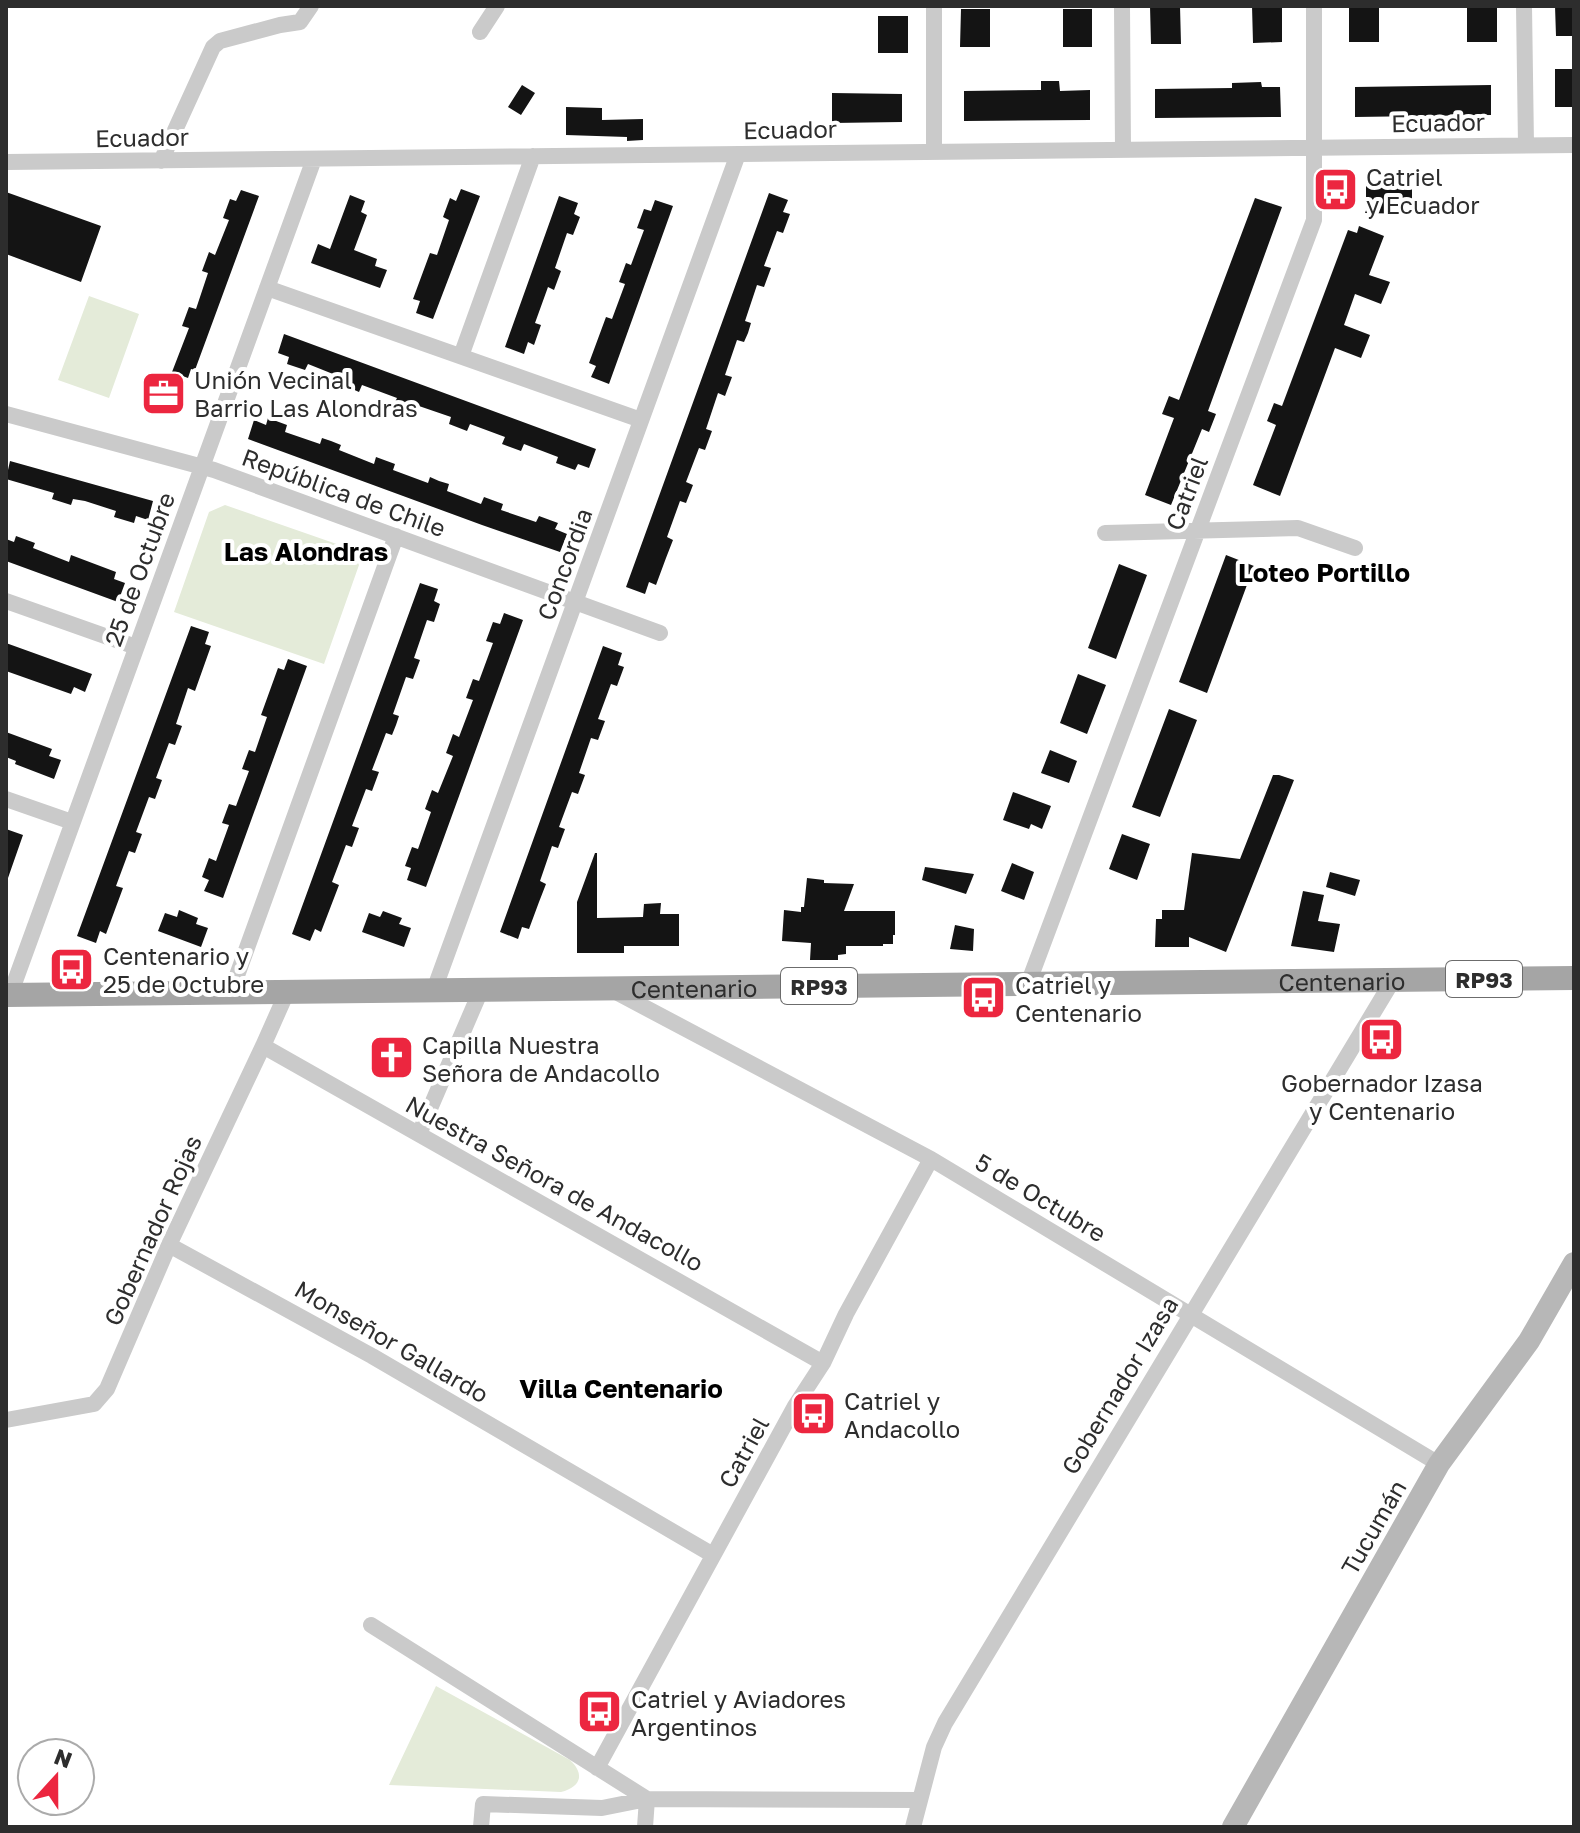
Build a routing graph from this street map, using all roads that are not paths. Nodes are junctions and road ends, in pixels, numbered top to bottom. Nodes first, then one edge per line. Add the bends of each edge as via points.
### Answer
1 (311, 6) edge
2 (497, 6) edge
3 (934, 6) edge
4 (1122, 6) edge
5 (1314, 6) edge
6 (1524, 6) edge
7 (480, 32) dead end
8 (1526, 145) junction
9 (1574, 145) edge
10 (1314, 147) junction
11 (1123, 150) junction
12 (934, 152) junction
13 (738, 154) junction
14 (533, 156) junction
15 (314, 159) junction
16 (161, 161) junction
17 (6, 162) edge
18 (267, 288) junction
19 (461, 356) junction
20 (6, 414) edge
21 (641, 420) junction
22 (202, 466) junction
23 (1198, 531) junction
24 (1105, 533) dead end
25 (396, 536) junction
26 (1355, 548) dead end
27 (6, 601) edge
28 (575, 602) junction
29 (660, 633) dead end
30 (136, 647) junction
31 (6, 799) edge
32 (72, 822) junction
33 (1574, 978) edge
34 (1393, 980) junction
35 (1028, 984) junction
36 (609, 988) junction
37 (434, 990) junction
38 (481, 990) junction
39 (231, 992) junction
40 (287, 992) junction
41 (8, 995) edge
42 (263, 1046) junction
43 (419, 1134) junction
44 (931, 1159) junction
45 (169, 1245) junction
46 (1574, 1263) edge
47 (1190, 1314) junction
48 (823, 1363) junction
49 (6, 1420) edge
50 (1439, 1464) junction
51 (713, 1555) junction
52 (371, 1625) dead end
53 (597, 1768) junction
54 (647, 1799) junction
55 (920, 1800) junction
56 (481, 1827) edge
57 (645, 1827) edge
58 (913, 1827) edge
59 (1233, 1827) edge

1 - 16 street via 300,22 213,47
2 - 7 street
3 - 12 street
4 - 11 street
5 - 10 street, Catriel
6 - 8 street
8 - 9 street, Ecuador
8 - 10 street, Ecuador
10 - 11 street, Ecuador
10 - 23 street, Catriel via 1314,220
11 - 12 street, Ecuador
12 - 13 street, Ecuador
13 - 14 street, Ecuador
13 - 21 street, Concordia
14 - 15 street, Ecuador
14 - 19 street
15 - 16 street, Ecuador
15 - 18 street, 25 de Octubre
16 - 17 street, Ecuador
18 - 19 street
18 - 22 street, 25 de Octubre
19 - 21 street
20 - 22 street, República de Chile
21 - 28 street, Concordia
22 - 25 street, República de Chile
22 - 30 street, 25 de Octubre
23 - 24 street
23 - 26 street via 1298,528
23 - 35 street, Catriel
25 - 28 street, República de Chile
25 - 39 street
27 - 30 street
28 - 29 street, República de Chile
28 - 37 street, Concordia
30 - 32 street, 25 de Octubre
31 - 32 street
32 - 41 street, 25 de Octubre
33 - 34 main road, Centenario / RP93
34 - 35 main road, Centenario / RP93
34 - 47 street, Gobernador Izasa
35 - 36 main road, Centenario / RP93
36 - 38 main road, Centenario / RP93
36 - 44 street, 5 de Octubre
37 - 38 main road, Centenario / RP93
37 - 40 main road, Centenario / RP93
38 - 43 street
39 - 40 main road, Centenario / RP93
39 - 41 main road, Centenario / RP93
40 - 42 street, Gobernador Rojas
42 - 43 street, Nuestra Señora de Andacollo
42 - 45 street, Gobernador Rojas
43 - 48 street, Nuestra Señora de Andacollo
44 - 47 street, 5 de Octubre
44 - 48 street, Catriel
45 - 49 street, Gobernador Rojas via 107,1389 94,1404
45 - 51 street, Monseñor Gallardo via 372,1356
46 - 50 main road, Tucumán via 1529,1341
47 - 50 street, 5 de Octubre
47 - 55 street, Gobernador Izasa via 945,1723
48 - 51 street, Catriel
50 - 59 main road, Tucumán
51 - 53 street, Catriel
52 - 53 street
53 - 54 street
54 - 55 street
54 - 56 street via 602,1808 483,1804
54 - 57 street
55 - 58 street, Gobernador Izasa

